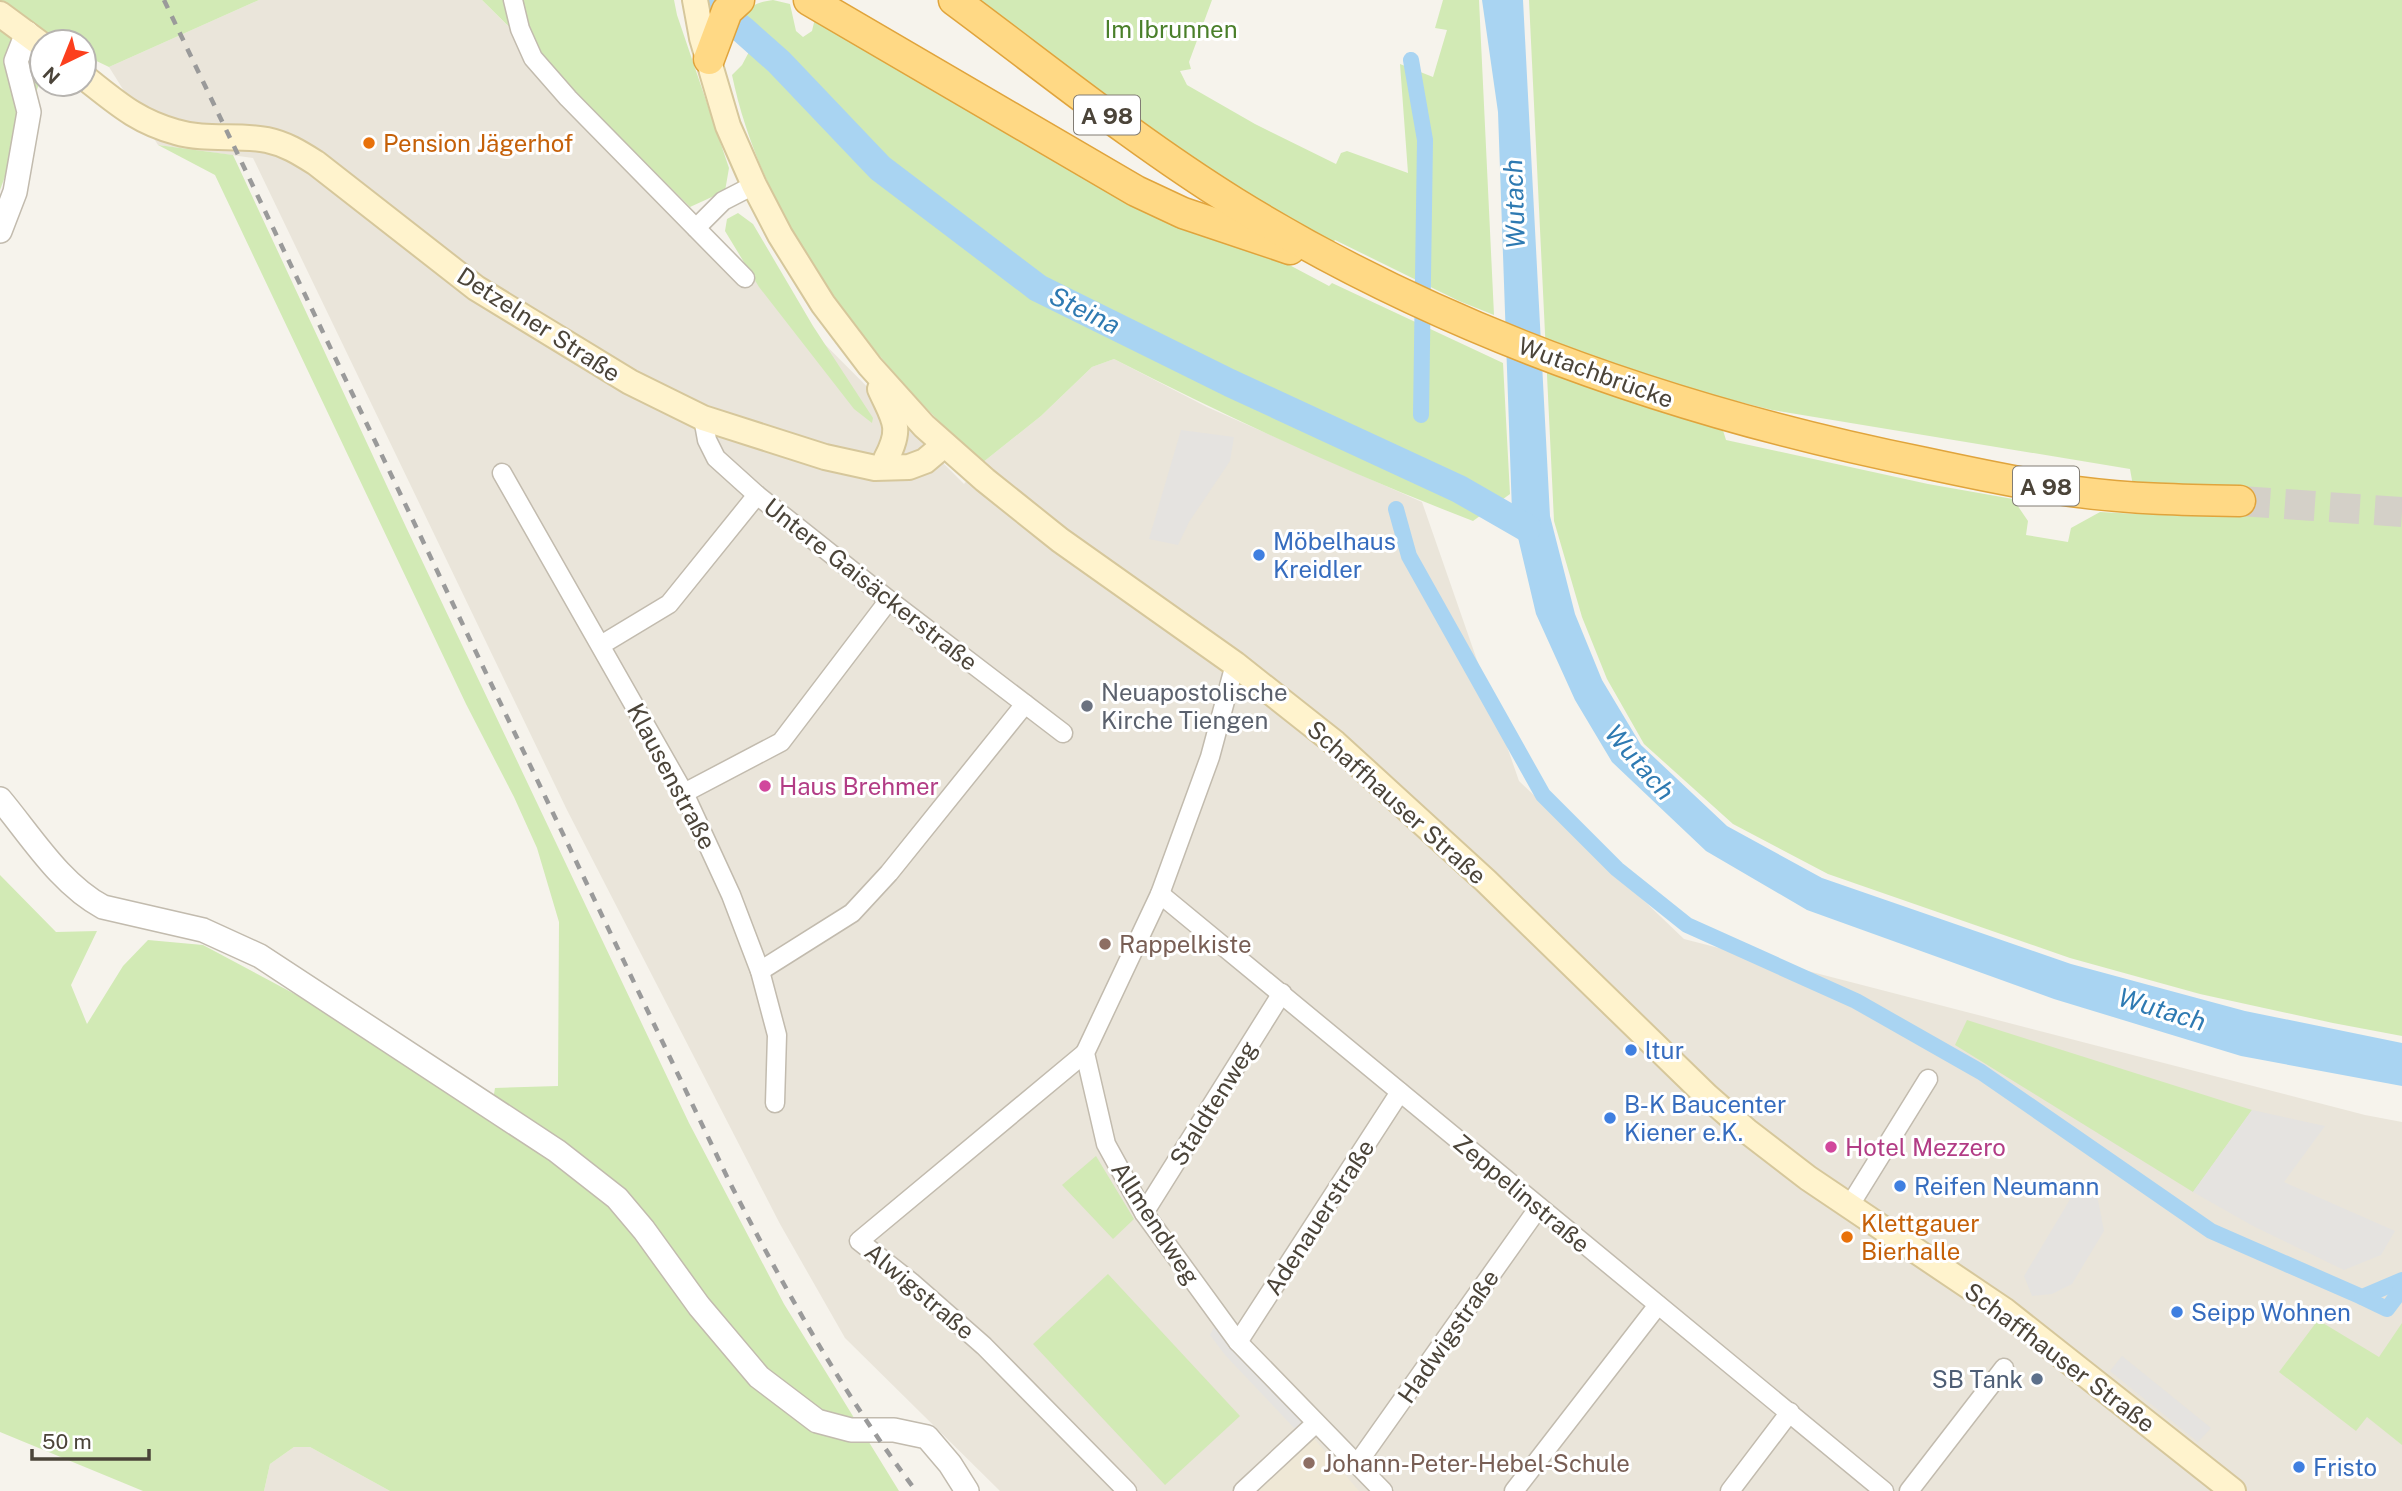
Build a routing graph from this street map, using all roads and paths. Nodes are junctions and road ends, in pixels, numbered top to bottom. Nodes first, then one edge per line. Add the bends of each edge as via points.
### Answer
1 (513, 0) edge
2 (695, 0) edge
3 (739, 0) edge
4 (809, 0) edge
5 (830, 0) edge
6 (954, 0) edge
7 (0, 14) edge
8 (28, 34) edge
9 (28, 47) edge
10 (709, 47) junction
11 (98, 88) edge
12 (1090, 163) junction
13 (754, 185) junction
14 (696, 228) junction
15 (0, 231) edge
16 (1347, 267) junction
17 (745, 278) dead end
18 (870, 366) junction
19 (703, 418) junction
20 (924, 426) junction
21 (944, 444) junction
22 (881, 464) junction
23 (502, 473) dead end
24 (757, 495) junction
25 (2240, 501) tunnel mouth
26 (889, 600) junction
27 (601, 645) junction
28 (1235, 664) junction
29 (1025, 704) junction
30 (1063, 733) dead end
31 (684, 793) junction
32 (0, 799) edge
33 (1160, 894) junction
34 (760, 971) junction
35 (1282, 993) junction
36 (1085, 1053) junction
37 (1928, 1079) dead end
38 (1400, 1092) junction
39 (775, 1102) dead end
40 (1850, 1205) junction
41 (1539, 1207) junction
42 (1144, 1213) junction
43 (1658, 1305) junction
44 (1238, 1342) junction
45 (2004, 1368) dead end
46 (1790, 1412) junction
47 (1316, 1423) junction
48 (1357, 1464) junction
49 (2230, 1490) edge
50 (967, 1491) edge
51 (1127, 1491) edge
52 (1244, 1491) edge
53 (1382, 1491) edge
54 (1514, 1491) edge
55 (1730, 1491) edge
56 (1884, 1491) edge
57 (1909, 1491) edge

1 - 14 street via 533,58
2 - 10 main road, Schaffhauser Straße
3 - 10 highway via 727,11
4 - 12 highway
5 - 12 highway via 1009,105
6 - 16 highway, A 98 via 1109,117 1234,202
7 - 8 main road
9 - 15 street via 16,61 29,112 15,192
10 - 13 main road, Schaffhauser Straße via 728,126
11 - 19 main road, Detzelner Straße via 137,119 177,133 267,140 291,147 476,288 630,382
12 - 16 highway via 1183,213
13 - 14 street via 723,201
13 - 18 main road, Schaffhauser Straße via 799,268
14 - 17 street
16 - 25 highway, Wutachbrücke / A 98 via 1579,369 1665,398 1855,449 2080,492
18 - 20 main road, Schaffhauser Straße
18 - 22 main road via 897,427 895,442
19 - 22 main road, Detzelner Straße via 825,457
19 - 24 street, Untere Gaisäckerstraße via 716,458
20 - 21 main road, Schaffhauser Straße
20 - 22 main road
21 - 22 main road, Detzelner Straße via 925,461 909,467
21 - 28 main road, Schaffhauser Straße via 1060,540
23 - 27 street, Klausenstraße
24 - 26 street, Untere Gaisäckerstraße
24 - 27 street via 669,604
26 - 29 street, Untere Gaisäckerstraße
26 - 31 street via 780,743
27 - 31 street, Klausenstraße
28 - 33 street via 1210,757
28 - 40 main road, Schaffhauser Straße via 1335,743 1563,954 1707,1096 1772,1151
29 - 30 street, Untere Gaisäckerstraße
29 - 34 street via 890,873 852,913
31 - 34 street, Klausenstraße
32 - 50 street via 66,879 93,901 203,930 261,956 557,1151 617,1198 759,1377 817,1421 851,1430 894,1430 928,1437
33 - 35 street, Zeppelinstraße
33 - 36 street
34 - 39 street, Klausenstraße via 776,1035
35 - 38 street, Zeppelinstraße
35 - 42 street, Staldtenweg
36 - 42 street, Allmendweg via 1106,1144
36 - 51 street, Alwigstraße via 859,1241 984,1346
37 - 40 street
38 - 41 street, Zeppelinstraße
38 - 44 street, Adenauerstraße
40 - 49 main road, Schaffhauser Straße via 2004,1310
41 - 43 street, Zeppelinstraße
41 - 48 street, Hadwigstraße
42 - 44 street, Allmendweg
43 - 46 street, Zeppelinstraße
43 - 54 street
44 - 47 street, Allmendweg
45 - 57 street
46 - 55 street
46 - 56 street, Zeppelinstraße
47 - 48 street, Allmendweg
47 - 52 street
48 - 53 street, Allmendweg

